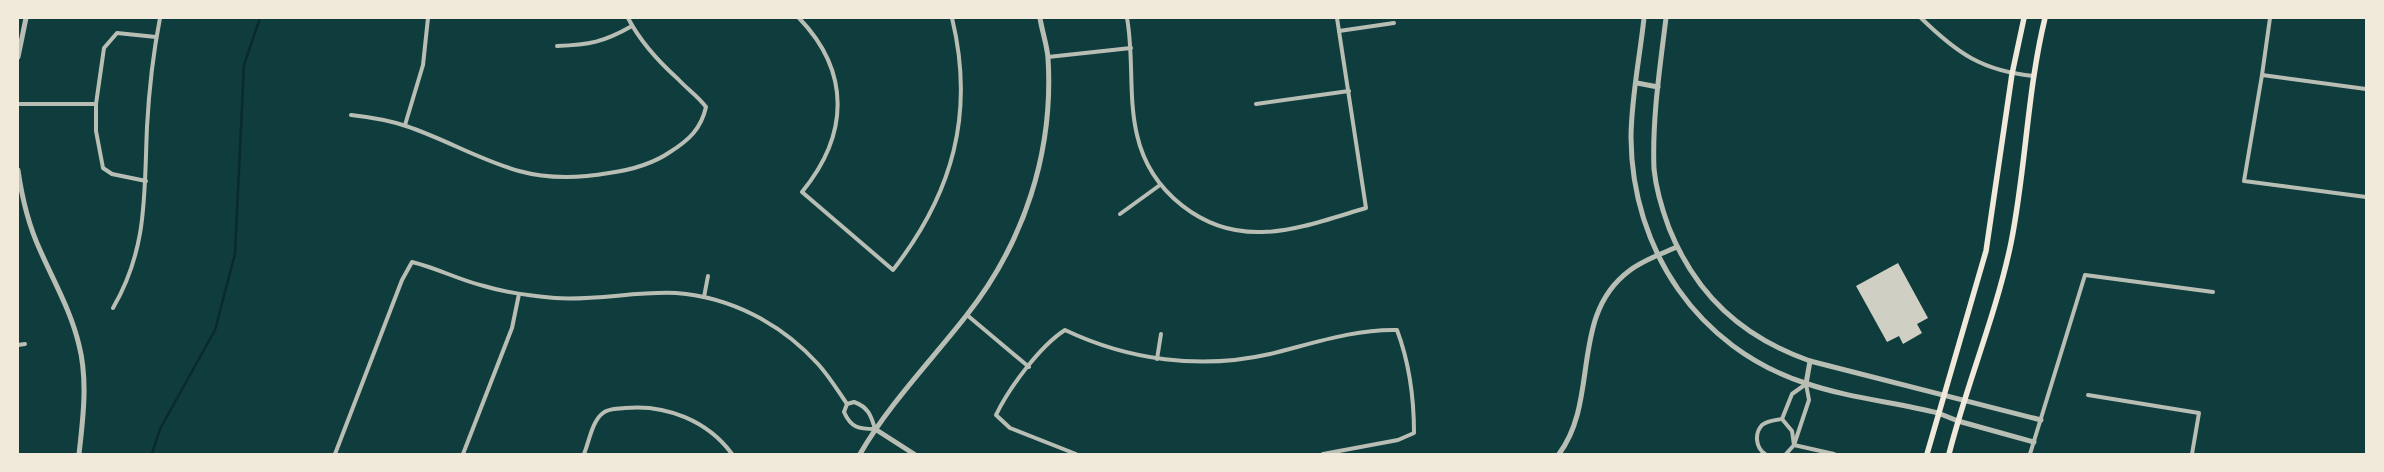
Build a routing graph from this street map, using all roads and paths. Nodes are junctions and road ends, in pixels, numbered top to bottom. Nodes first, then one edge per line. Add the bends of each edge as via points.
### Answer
1 (26, 18) edge
2 (160, 18) edge
3 (428, 18) edge
4 (628, 18) edge
5 (798, 18) edge
6 (952, 18) edge
7 (1040, 18) edge
8 (1126, 18) edge
9 (1337, 18) edge
10 (1644, 18) edge
11 (1666, 18) edge
12 (1921, 18) edge
13 (2024, 18) edge
14 (2045, 18) edge
15 (2270, 18) edge
16 (1394, 22) dead end
17 (632, 26) junction
18 (1339, 31) junction
19 (156, 37) junction
20 (557, 46) dead end
21 (1131, 48) junction
22 (18, 57) edge
23 (1048, 57) junction
24 (2012, 74) junction
25 (2262, 75) junction
26 (2034, 76) junction
27 (1637, 83) junction
28 (1658, 87) junction
29 (2366, 89) edge
30 (1349, 91) junction
31 (18, 104) edge
32 (96, 104) junction
33 (1256, 104) dead end
34 (350, 115) dead end
35 (405, 125) junction
36 (18, 170) edge
37 (146, 181) junction
38 (1160, 185) junction
39 (2366, 197) edge
40 (1120, 214) dead end
41 (1677, 247) junction
42 (1657, 255) junction
43 (708, 276) dead end
44 (2213, 292) dead end
45 (519, 294) junction
46 (704, 297) junction
47 (113, 308) dead end
48 (967, 315) junction
49 (1162, 334) dead end
50 (25, 344) dead end
51 (18, 345) edge
52 (1157, 359) junction
53 (1810, 361) junction
54 (1029, 367) junction
55 (1806, 384) junction
56 (1944, 395) junction
57 (2088, 395) dead end
58 (1964, 400) junction
59 (847, 404) junction
60 (1938, 413) junction
61 (1782, 419) junction
62 (2041, 420) junction
63 (1958, 421) junction
64 (875, 428) junction
65 (2034, 442) junction
66 (1794, 445) junction
67 (78, 454) edge
68 (336, 454) edge
69 (463, 454) edge
70 (584, 454) edge
71 (732, 454) edge
72 (860, 454) edge
73 (914, 454) edge
74 (1076, 454) edge
75 (1323, 454) edge
76 (1559, 454) edge
77 (1765, 454) edge
78 (1786, 454) edge
79 (1834, 454) edge
80 (1927, 454) edge
81 (1949, 454) edge
82 (2030, 454) edge
83 (2192, 454) edge

1 - 22 street
2 - 19 street
3 - 35 street via 423,65
4 - 17 street
5 - 6 street via 811,30 833,71 838,116 826,159 802,192 894,270 929,219 945,185 956,149 962,78
7 - 23 street
8 - 21 street
9 - 18 street
10 - 27 street
11 - 28 street
12 - 24 street via 1968,58
13 - 24 main road
14 - 26 main road
15 - 25 street
16 - 18 street
17 - 20 street via 608,40 581,46
17 - 35 street via 650,50 679,81 695,92 706,107 703,122 691,136 664,156 634,169 590,176 549,176 488,161
18 - 30 street
19 - 32 street via 117,33 109,40 104,48
19 - 37 street
21 - 23 street
21 - 38 street via 1133,118 1137,137 1145,161
23 - 48 street via 1048,101 1040,164 1021,225 1000,267
24 - 26 street
24 - 56 main road via 1986,251
25 - 29 street
25 - 39 street via 2244,181
26 - 58 main road via 2010,251
27 - 28 street
27 - 42 street via 1631,137 1633,172 1646,226
28 - 41 street via 1654,170 1666,219
30 - 33 street
30 - 38 street via 1366,208 1282,229 1239,231 1209,222 1184,207
31 - 32 street
32 - 37 street via 96,131 103,168 112,174
34 - 35 street
36 - 67 street via 24,210 39,250 67,304 80,346 84,386
37 - 47 street via 136,260 127,285
38 - 40 street
41 - 42 street
41 - 53 street via 1719,307 1784,352
42 - 55 street via 1703,322 1748,356
42 - 76 street via 1636,266 1620,280 1604,299 1593,320 1578,418
43 - 46 street
44 - 62 street via 2085,275
45 - 46 street via 558,298 676,294
45 - 68 street via 483,286 432,266 412,262 402,280
45 - 69 street via 512,328
46 - 59 street via 730,304 775,326 820,366
48 - 54 street
48 - 64 street
49 - 52 street
50 - 51 street
52 - 54 street via 1103,347 1065,330 1049,340
52 - 75 street via 1231,361 1326,339 1397,330 1404,348 1414,433 1398,440
53 - 55 street
53 - 56 street
54 - 74 street via 1005,396 996,415 1010,428
55 - 60 street
55 - 61 street via 1792,394
55 - 66 street via 1810,400
56 - 58 street
56 - 60 main road
57 - 83 street via 2199,413
58 - 62 street
58 - 63 main road
59 - 64 street via 863,405 870,412
59 - 64 street via 844,412 848,422 858,429
60 - 63 street
60 - 80 main road
61 - 66 street via 1792,431
61 - 77 street via 1762,426 1757,434 1757,444
62 - 65 street
63 - 65 street
63 - 81 main road
64 - 72 street
64 - 73 street
65 - 82 street
66 - 78 street
66 - 79 street
70 - 71 street via 597,420 603,413 631,408 673,412 696,422 716,436

